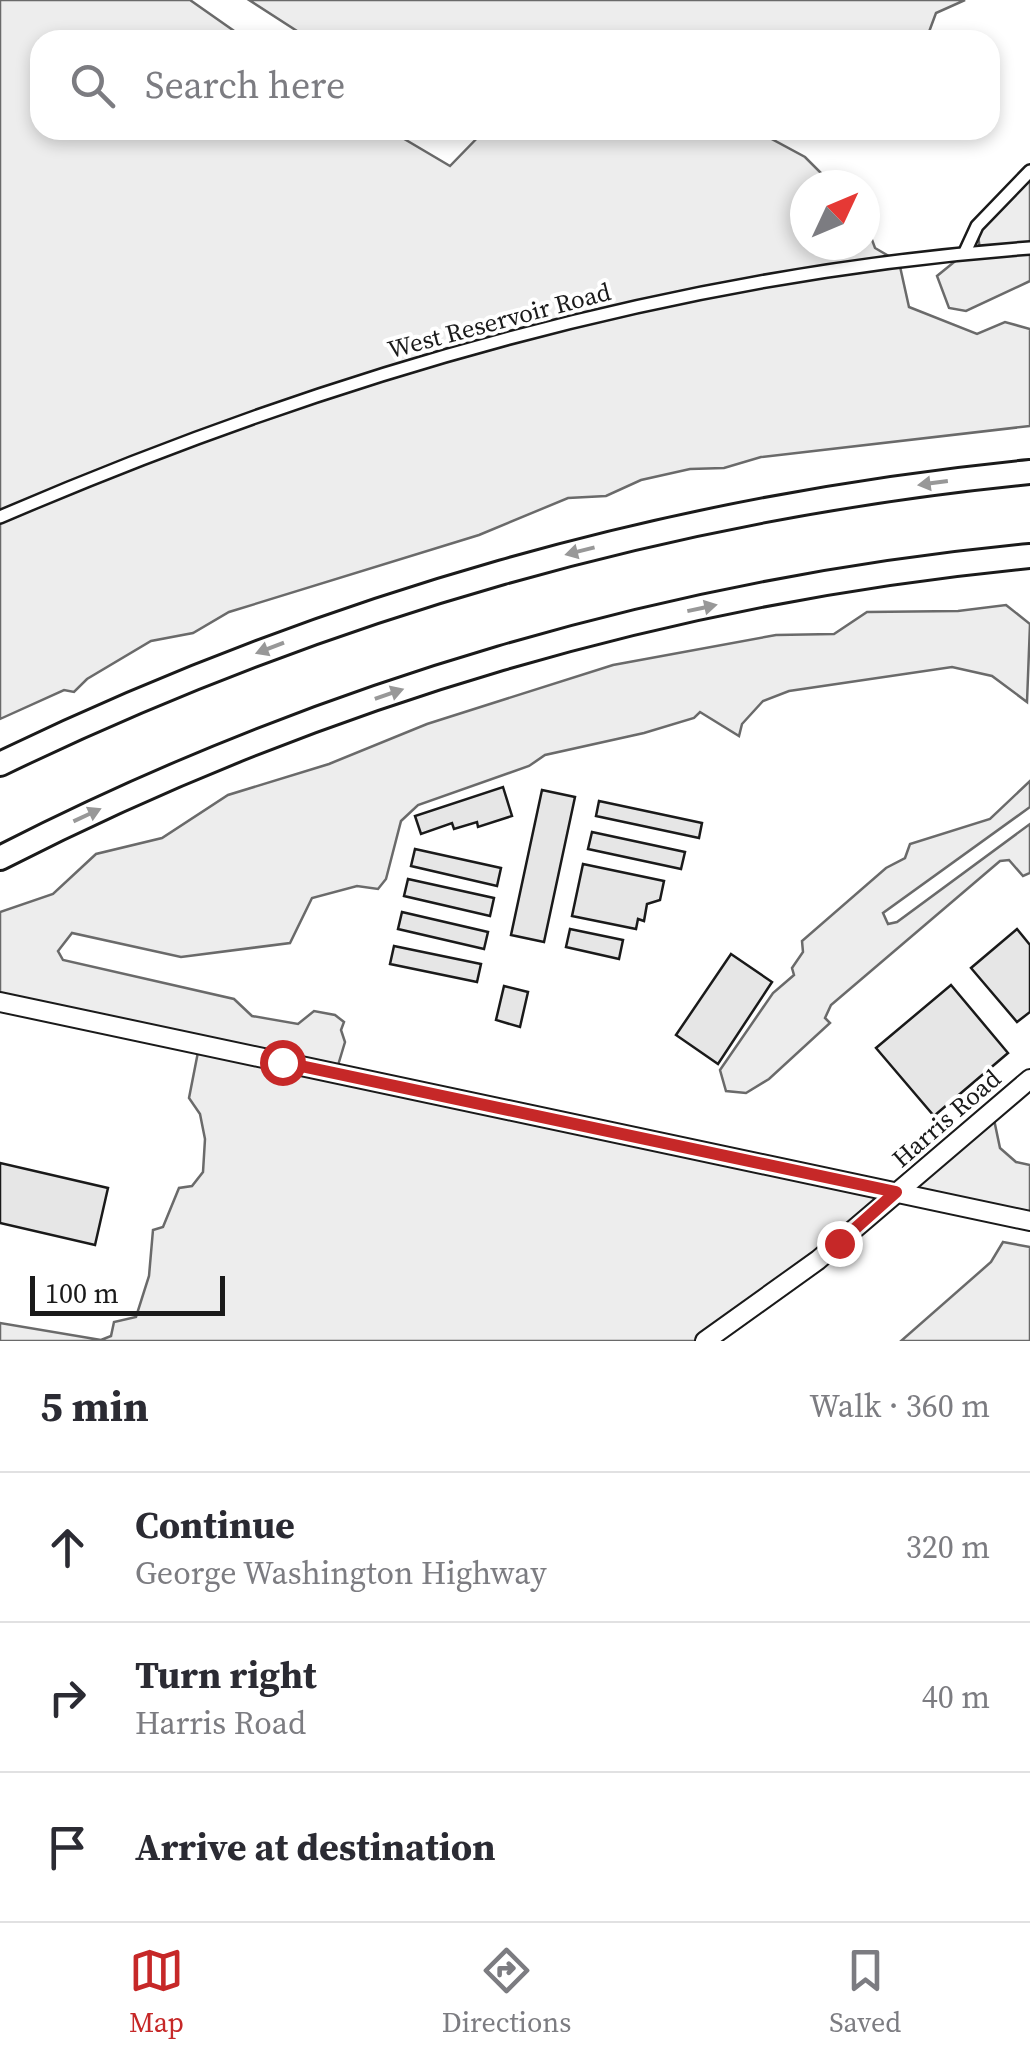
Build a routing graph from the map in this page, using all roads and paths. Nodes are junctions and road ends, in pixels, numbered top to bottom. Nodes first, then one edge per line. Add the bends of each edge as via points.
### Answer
1 (1030, 171) edge
2 (1030, 248) edge
3 (965, 252) junction
4 (1030, 472) edge
5 (0, 517) edge
6 (1030, 556) edge
7 (0, 764) edge
8 (0, 858) edge
9 (0, 1002) edge
10 (1030, 1079) edge
11 (896, 1192) junction
12 (1030, 1221) edge
13 (705, 1341) edge

1 - 3 street via 977,226
2 - 3 street, West Reservoir Road
3 - 5 street, West Reservoir Road via 754,284 459,352 167,447
4 -> 7 highway via 733,516 487,576 232,662
8 -> 6 highway via 239,749 508,656 798,589
9 - 11 main road
10 - 11 main road, Harris Road
11 - 12 main road
11 - 13 main road, Harris Road via 808,1268

